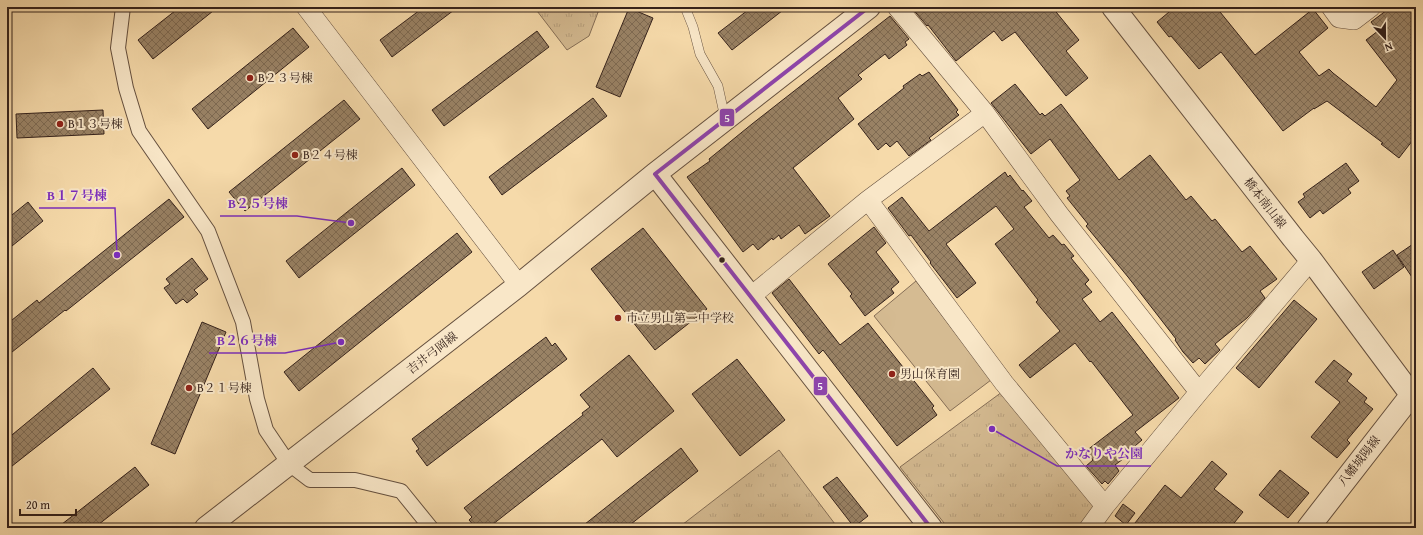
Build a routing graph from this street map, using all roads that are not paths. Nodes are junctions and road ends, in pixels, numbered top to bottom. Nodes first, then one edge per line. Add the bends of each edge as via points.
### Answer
1 (123, 7) edge
2 (306, 7) edge
3 (685, 7) edge
4 (869, 7) edge
5 (897, 7) edge
6 (1113, 7) edge
7 (1331, 7) edge
8 (1371, 7) edge
9 (985, 113) junction
10 (726, 119) junction
11 (654, 174) junction
12 (868, 200) junction
13 (1311, 260) junction
14 (519, 285) junction
15 (750, 297) junction
16 (1199, 392) junction
17 (1414, 395) edge
18 (289, 464) junction
19 (1105, 506) junction
20 (206, 528) edge
21 (431, 528) edge
22 (931, 528) edge
23 (1089, 528) edge
24 (1308, 528) edge

1 - 18 street via 118,48 126,88 139,131 208,231 243,322 257,399 266,430
2 - 14 street
3 - 10 lane via 700,54 718,86
4 - 10 street, 吉井弓岡線
5 - 9 street
6 - 13 street, 橋本南山線
7 - 8 street via 1339,18 1354,20
9 - 12 street
9 - 16 street via 1059,214
10 - 11 street, 吉井弓岡線
11 - 14 street, 吉井弓岡線
11 - 15 street
12 - 15 street
12 - 19 street via 1004,383
13 - 16 street
13 - 17 street, 橋本南山線
14 - 18 street, 吉井弓岡線
15 - 22 street
16 - 19 street
17 - 24 street, 八幡城陽線
18 - 20 street, 吉井弓岡線
18 - 21 street via 310,480 354,480 401,491
19 - 23 street

